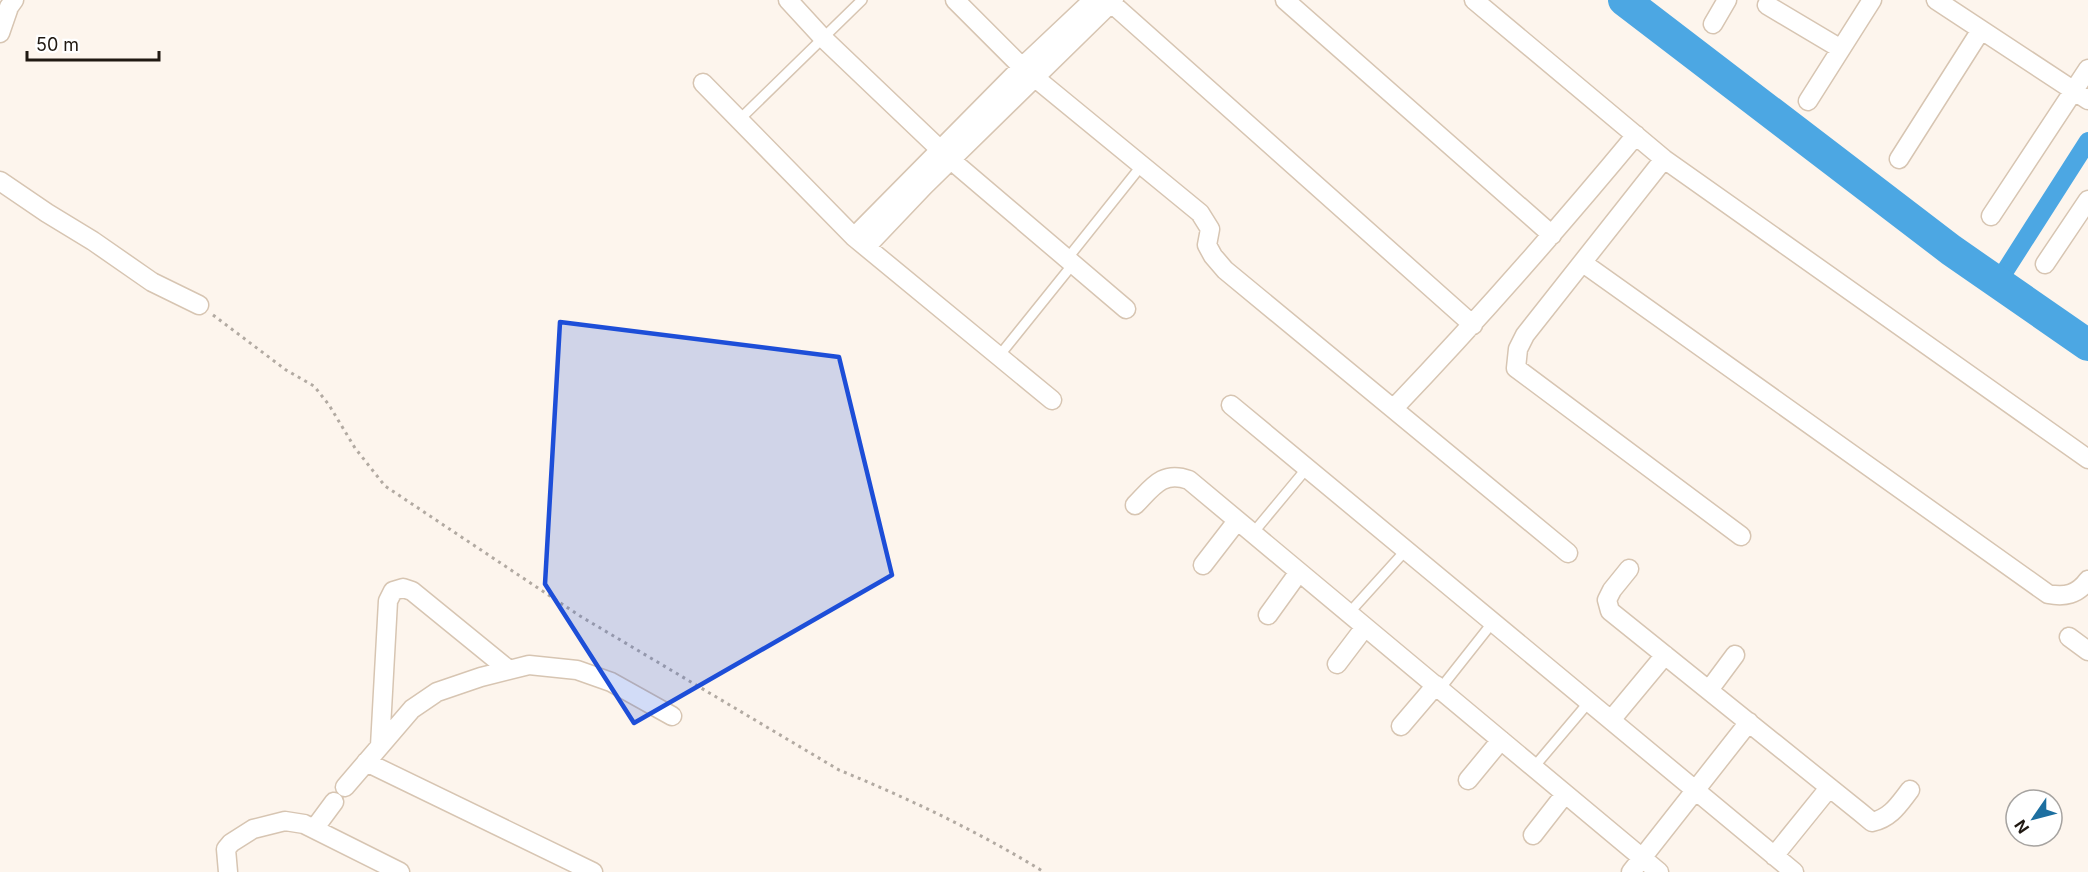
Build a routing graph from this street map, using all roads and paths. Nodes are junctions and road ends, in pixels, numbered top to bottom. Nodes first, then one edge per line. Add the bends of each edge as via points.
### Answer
1 (788, 0) edge
2 (862, 0) edge
3 (955, 0) edge
4 (1093, 0) edge
5 (1285, 0) edge
6 (1474, 0) edge
7 (1727, 0) edge
8 (1872, 0) edge
9 (1936, 0) edge
10 (1111, 1) edge
11 (6, 3) edge
12 (1767, 5) dead end
13 (1713, 24) dead end
14 (1982, 30) junction
15 (0, 33) edge
16 (823, 38) junction
17 (1841, 49) junction
18 (2088, 69) edge
19 (1029, 72) junction
20 (703, 83) dead end
21 (2081, 95) edge
22 (1808, 101) dead end
23 (738, 121) junction
24 (1636, 135) junction
25 (946, 156) junction
26 (1664, 159) junction
27 (1899, 159) dead end
28 (1142, 165) junction
29 (0, 181) edge
30 (2088, 200) edge
31 (1991, 216) dead end
32 (1552, 235) junction
33 (860, 242) junction
34 (1070, 261) junction
35 (1583, 263) junction
36 (2045, 264) dead end
37 (199, 305) joint
38 (1126, 309) dead end
39 (1473, 325) junction
40 (999, 356) junction
41 (1052, 400) dead end
42 (1231, 405) dead end
43 (1394, 408) junction
44 (2088, 459) edge
45 (1307, 468) junction
46 (1135, 505) dead end
47 (1237, 521) junction
48 (1253, 533) junction
49 (1741, 536) dead end
50 (1406, 550) junction
51 (1568, 553) dead end
52 (1203, 566) dead end
53 (1629, 569) dead end
54 (1299, 572) junction
55 (2088, 580) edge
56 (1349, 613) junction
57 (1268, 615) dead end
58 (1493, 622) junction
59 (1365, 627) junction
60 (2069, 637) dead end
61 (2088, 651) edge
62 (1665, 655) junction
63 (1735, 655) dead end
64 (1336, 664) dead end
65 (509, 670) junction
66 (1438, 687) junction
67 (1709, 690) junction
68 (1589, 702) junction
69 (672, 716) dead end
70 (1611, 720) junction
71 (1749, 722) junction
72 (1401, 726) dead end
73 (1501, 740) junction
74 (380, 746) junction
75 (366, 762) junction
76 (1534, 767) junction
77 (1468, 780) dead end
78 (345, 787) dead end
79 (1829, 788) junction
80 (1696, 790) junction
81 (1910, 790) dead end
82 (1565, 794) junction
83 (334, 802) dead end
84 (314, 829) junction
85 (1533, 835) dead end
86 (1774, 856) junction
87 (1642, 857) junction
88 (1790, 871) edge
89 (228, 872) edge
90 (400, 872) edge
91 (593, 872) edge
92 (1044, 872) edge
93 (1631, 872) edge
94 (1659, 872) edge

1 - 16 street
2 - 16 lane
3 - 19 street
4 - 19 street
5 - 32 street
6 - 24 street
7 - 13 street
8 - 17 street
9 - 14 street
10 - 19 street
10 - 39 street
11 - 15 street
12 - 17 street
14 - 21 street
14 - 27 street
16 - 23 lane
16 - 25 street
17 - 22 street
18 - 21 street
19 - 25 street
19 - 28 street
20 - 23 street
21 - 31 street
23 - 33 street
24 - 26 street
24 - 32 street
25 - 33 street
25 - 34 street
26 - 35 street
26 - 44 street
28 - 34 lane
28 - 43 street via 1207,221 1207,245 1225,270
29 - 37 street via 152,282
30 - 36 street
32 - 39 street
33 - 40 street
34 - 38 street
34 - 40 lane
35 - 49 street via 1525,335 1516,368
35 - 55 street via 2048,594 2072,595
37 - 92 path via 286,370 314,386 355,448 395,493 580,616 839,770 997,843
39 - 43 street
40 - 41 street
42 - 45 street
43 - 51 street
45 - 48 lane
45 - 50 street
46 - 47 street via 1159,482 1179,476
47 - 48 street
47 - 52 street
48 - 54 street
50 - 56 lane
50 - 58 street
53 - 62 street via 1607,600 1610,611
54 - 56 street
54 - 57 street
56 - 59 street
58 - 66 lane
58 - 68 street
59 - 64 street
59 - 66 street
60 - 61 street
62 - 67 street
62 - 70 street
63 - 67 street
65 - 69 street via 528,665 577,670 611,682
65 - 74 street via 437,692 412,709
65 - 74 street via 412,591 393,591 388,601
66 - 72 street
66 - 73 street
67 - 71 street
68 - 70 street
68 - 76 lane
70 - 80 street
71 - 79 street
71 - 80 street
73 - 76 street
73 - 77 street
74 - 75 street
75 - 78 street
75 - 91 street
76 - 82 street
79 - 81 street via 1872,822 1891,814
79 - 86 street
80 - 86 street
80 - 87 street
82 - 85 street
82 - 87 street
83 - 84 street
84 - 89 street via 285,821 253,829 226,849
84 - 90 street
86 - 88 street
87 - 93 street
87 - 94 street

